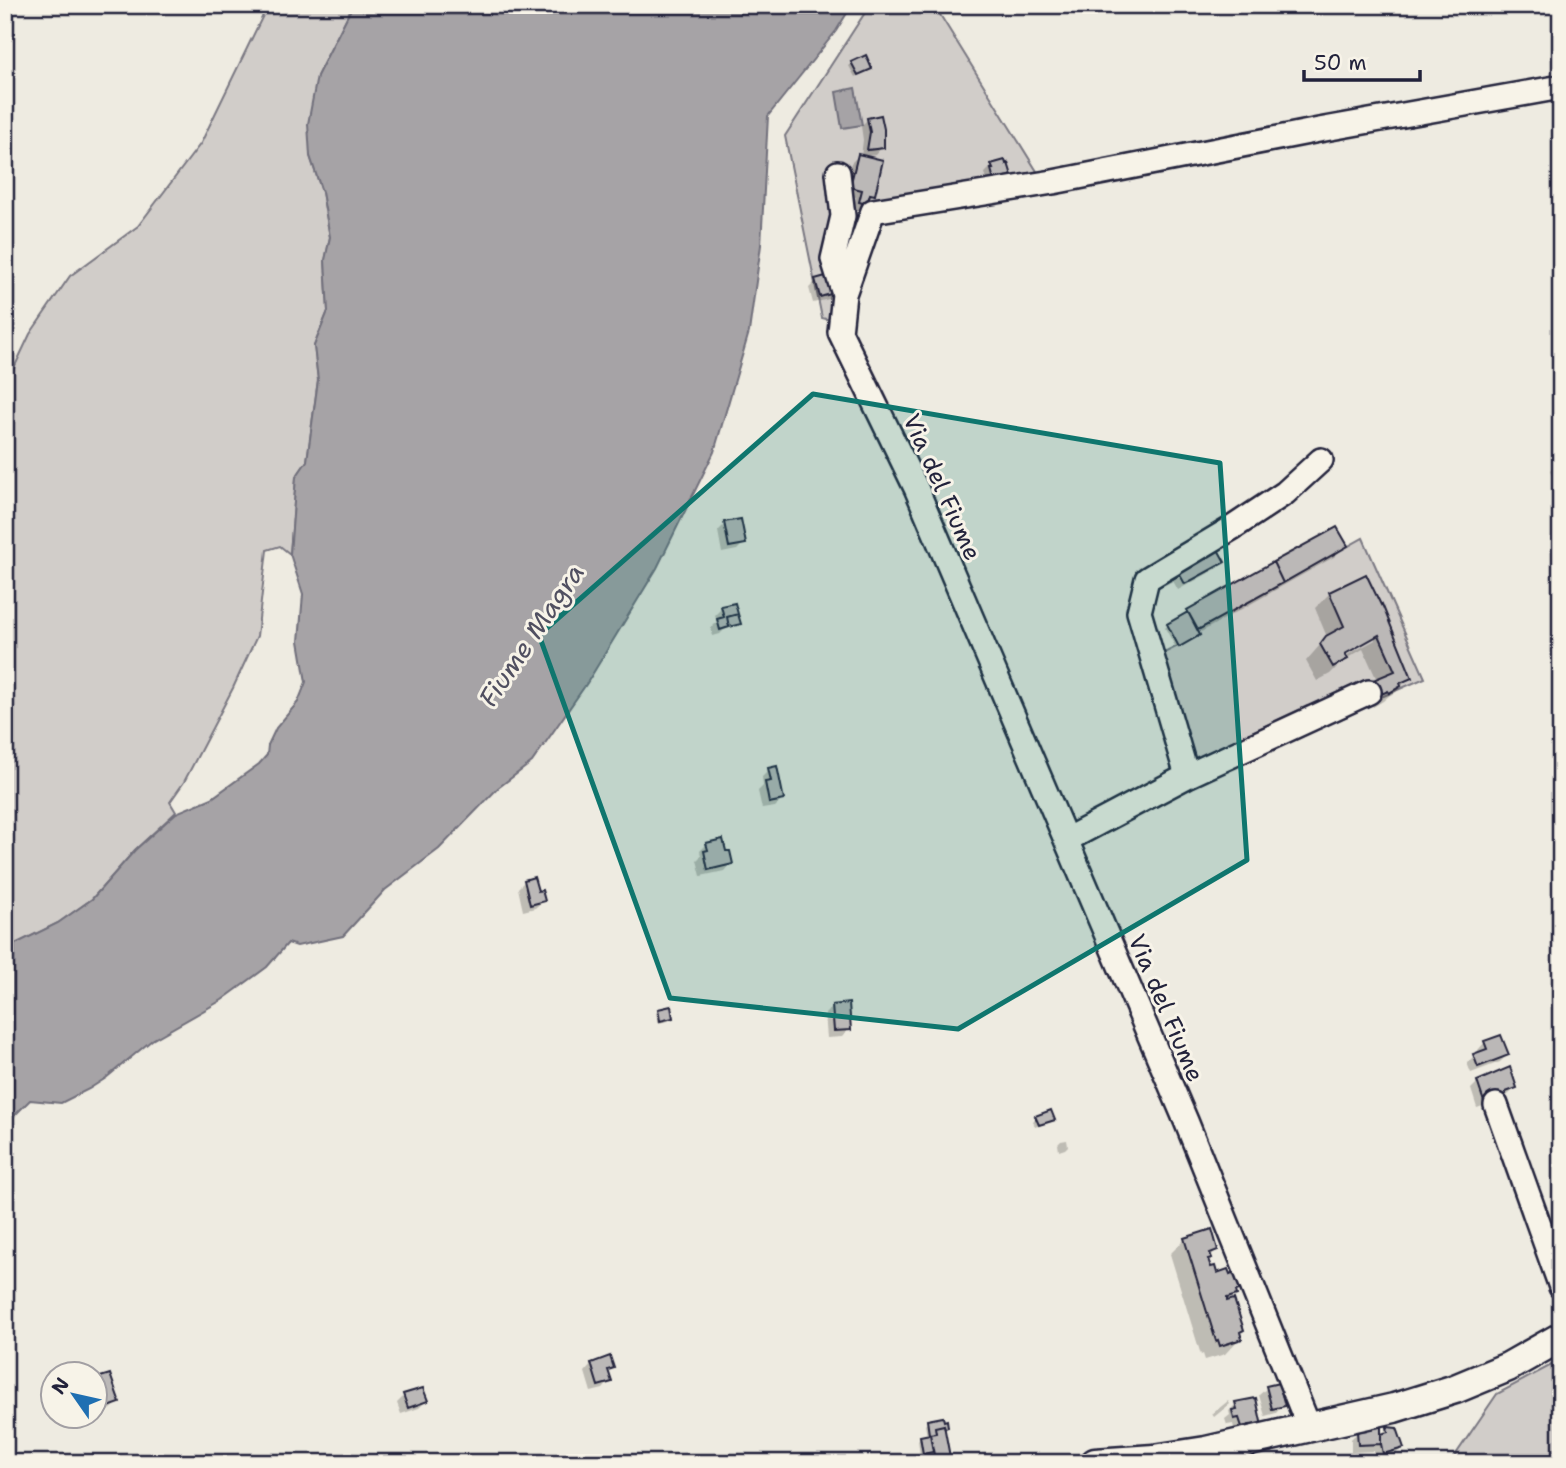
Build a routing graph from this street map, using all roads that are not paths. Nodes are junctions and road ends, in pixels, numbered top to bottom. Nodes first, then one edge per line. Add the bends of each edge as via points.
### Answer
1 (1561, 87) edge
2 (838, 173) dead end
3 (844, 293) junction
4 (1321, 460) dead end
5 (1369, 692) dead end
6 (1187, 776) junction
7 (1066, 840) junction
8 (1496, 1105) dead end
9 (1561, 1287) edge
10 (1561, 1337) edge
11 (1309, 1427) junction
12 (1095, 1463) edge

1 - 3 street, Via del Fiume via 873,211
2 - 3 street via 843,216 833,258
3 - 7 street, Via del Fiume via 840,332 916,488
4 - 6 street via 1285,493 1147,579 1139,612
5 - 6 street
6 - 7 street
7 - 11 street, Via del Fiume
8 - 9 street
10 - 11 main road via 1508,1367 1455,1389
11 - 12 main road via 1206,1451

